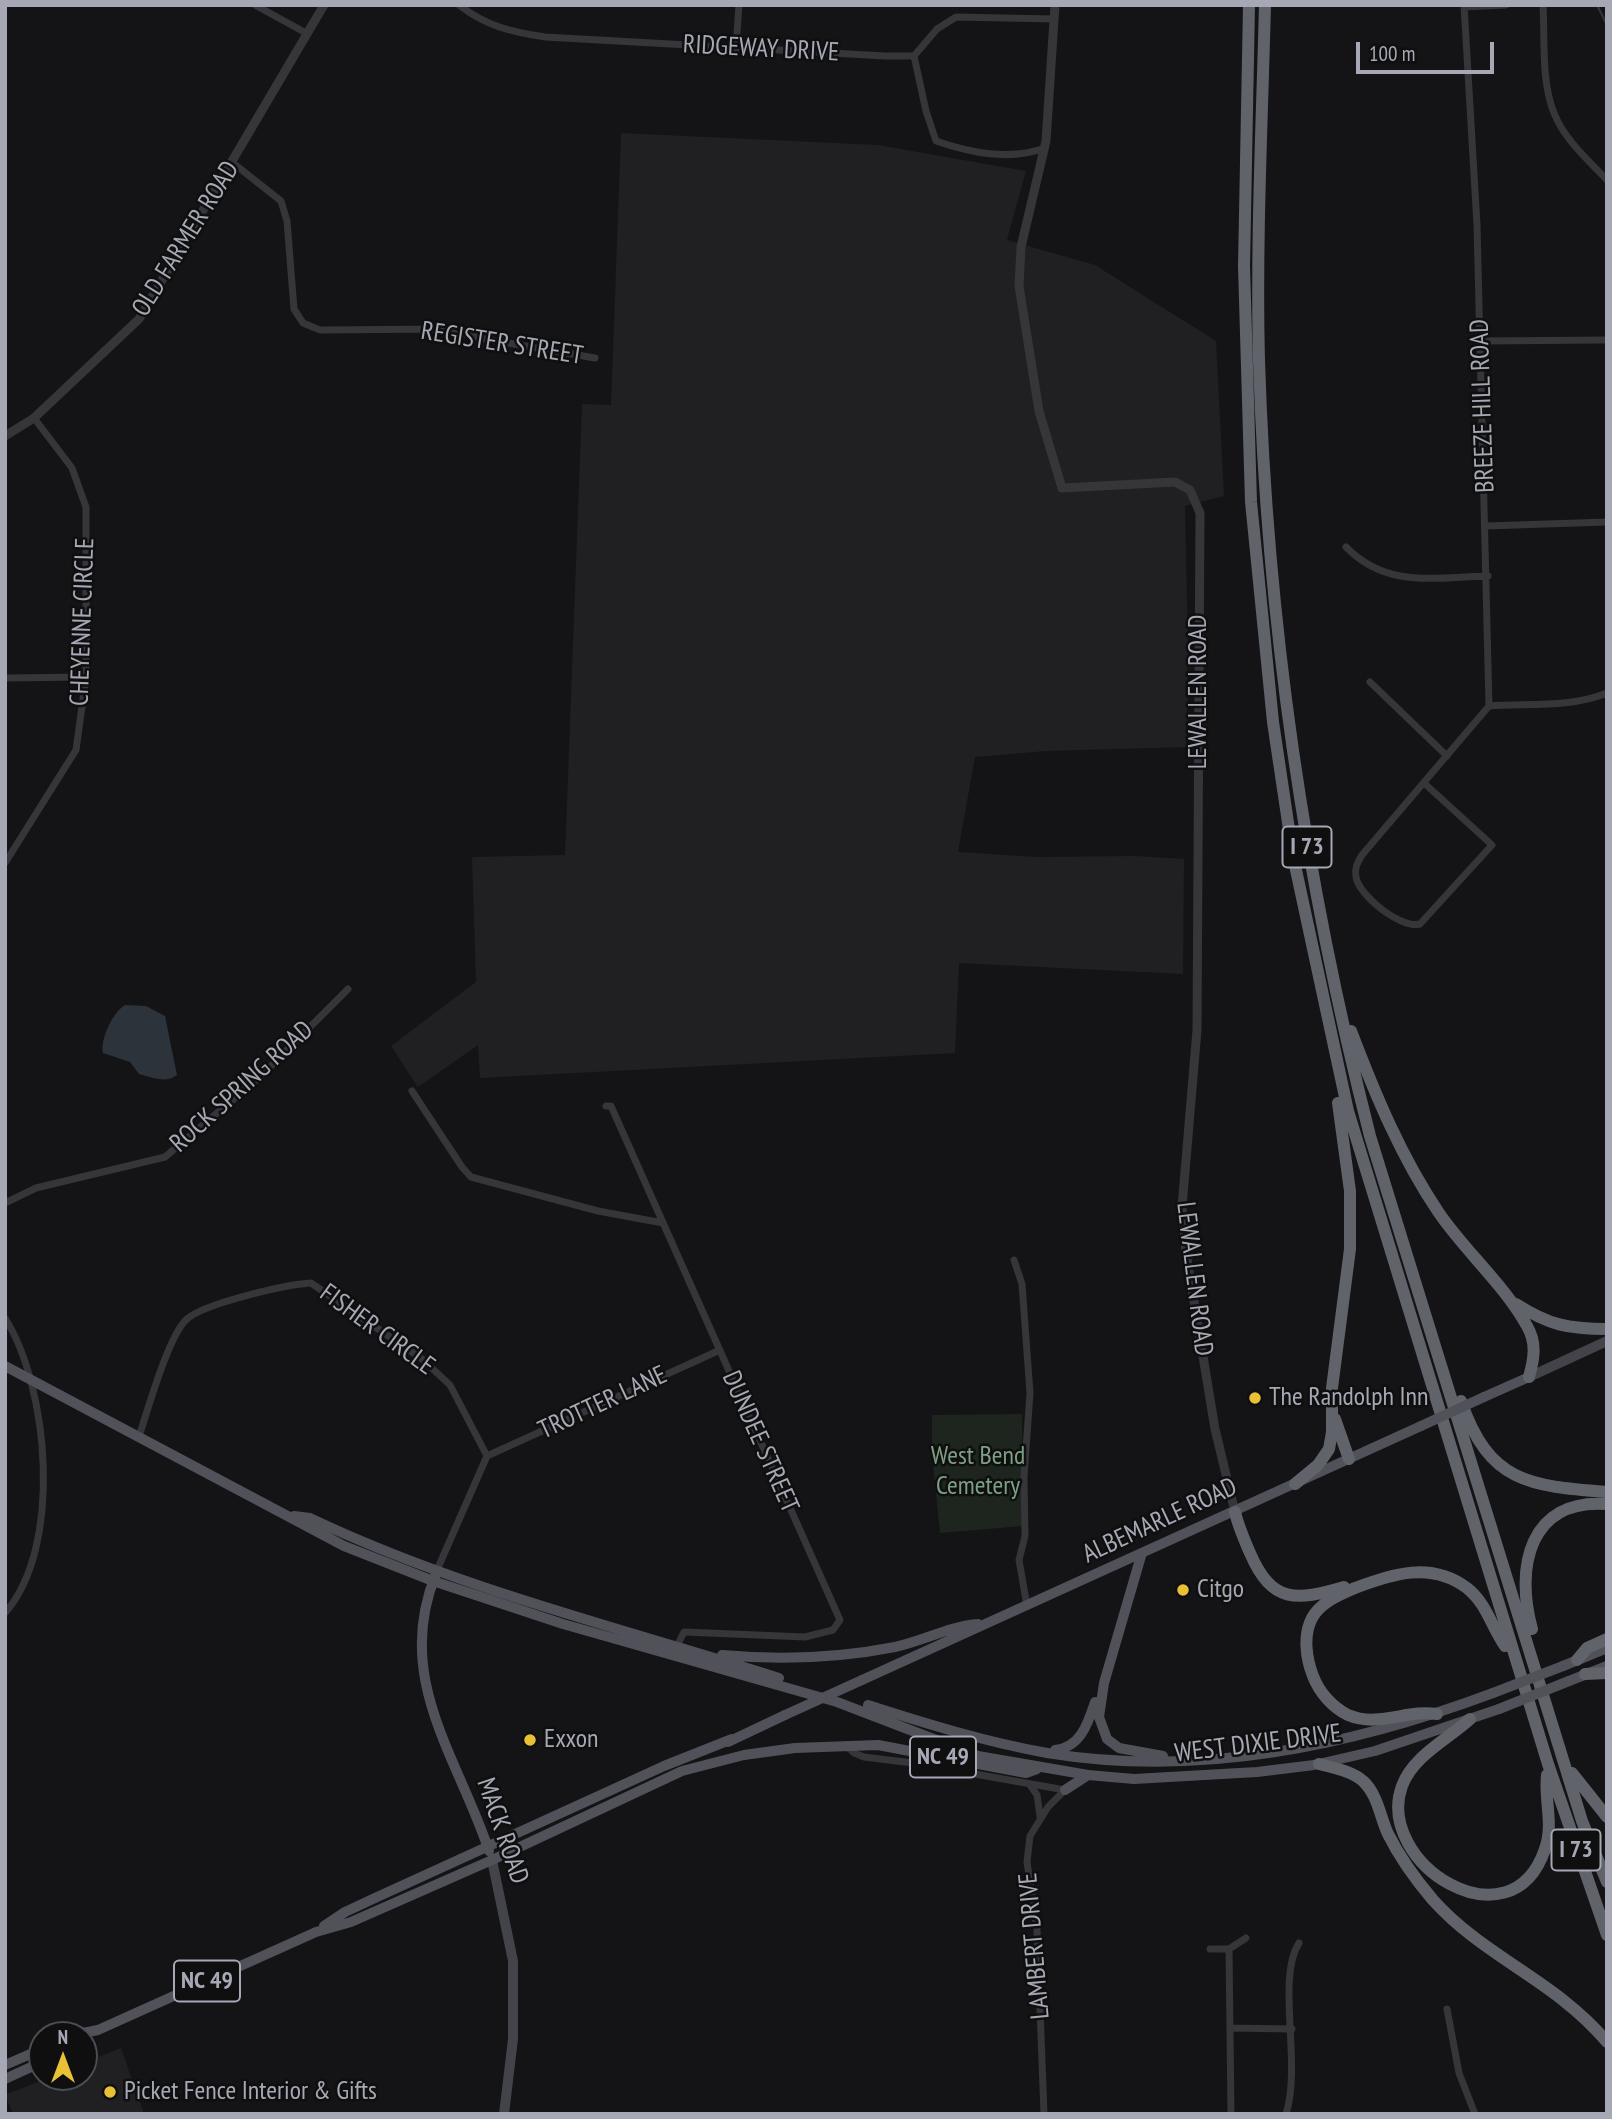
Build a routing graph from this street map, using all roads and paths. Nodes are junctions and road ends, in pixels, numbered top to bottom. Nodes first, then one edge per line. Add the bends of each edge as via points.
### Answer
1 (255, 5) edge
2 (324, 5) edge
3 (459, 5) edge
4 (739, 5) edge
5 (1055, 5) edge
6 (1249, 5) edge
7 (1265, 5) edge
8 (1506, 5) edge
9 (1542, 5) edge
10 (1464, 6) edge
11 (1055, 19) junction
12 (306, 33) junction
13 (736, 47) junction
14 (914, 56) junction
15 (1045, 148) junction
16 (233, 163) junction
17 (1607, 180) edge
18 (1607, 340) edge
19 (1481, 341) junction
20 (596, 358) dead end
21 (34, 418) junction
22 (5, 436) edge
23 (1607, 522) edge
24 (1486, 526) junction
25 (1346, 547) dead end
26 (1488, 576) junction
27 (86, 677) junction
28 (5, 678) edge
29 (1370, 682) dead end
30 (1607, 693) edge
31 (1489, 706) junction
32 (1447, 756) junction
33 (1424, 783) junction
34 (5, 863) edge
35 (1335, 988) junction
36 (348, 989) dead end
37 (1326, 1023) junction
38 (412, 1091) dead end
39 (606, 1106) dead end
40 (5, 1203) edge
41 (663, 1223) junction
42 (1014, 1260) dead end
43 (1510, 1300) junction
44 (5, 1318) edge
45 (1607, 1329) edge
46 (1607, 1341) edge
47 (720, 1350) junction
48 (1439, 1358) junction
49 (5, 1366) edge
50 (1529, 1377) junction
51 (34, 1381) junction
52 (1332, 1412) junction
53 (139, 1436) junction
54 (487, 1456) junction
55 (1349, 1459) junction
56 (1295, 1484) junction
57 (1607, 1492) edge
58 (1607, 1504) edge
59 (1235, 1512) junction
60 (1141, 1556) junction
61 (435, 1575) junction
62 (1368, 1581) junction
63 (1027, 1605) junction
64 (5, 1613) edge
65 (988, 1623) junction
66 (1607, 1639) edge
67 (677, 1646) junction
68 (1607, 1648) edge
69 (700, 1653) junction
70 (1515, 1660) junction
71 (1577, 1660) junction
72 (1534, 1661) junction
73 (1607, 1666) edge
74 (1607, 1673) edge
75 (1585, 1674) junction
76 (1104, 1683) junction
77 (1437, 1714) junction
78 (1470, 1720) junction
79 (905, 1723) junction
80 (732, 1740) junction
81 (845, 1745) junction
82 (1045, 1752) junction
83 (1176, 1761) junction
84 (1319, 1764) junction
85 (1548, 1764) junction
86 (1040, 1768) junction
87 (1567, 1768) junction
88 (682, 1771) junction
89 (1088, 1775) junction
90 (1030, 1785) junction
91 (1065, 1790) junction
92 (1607, 1816) edge
93 (1040, 1820) junction
94 (488, 1846) junction
95 (492, 1860) junction
96 (1607, 1882) edge
97 (316, 1932) junction
98 (1607, 1936) edge
99 (1246, 1938) dead end
100 (1299, 1943) dead end
101 (1229, 1948) junction
102 (1210, 1949) dead end
103 (1447, 2008) dead end
104 (1230, 2028) junction
105 (1292, 2029) junction
106 (98, 2030) edge
107 (1607, 2042) edge
108 (28, 2055) edge
109 (5, 2065) edge
110 (28, 2068) edge
111 (5, 2079) edge
112 (504, 2114) edge
113 (1044, 2114) edge
114 (1231, 2114) edge
115 (1286, 2114) edge
116 (1475, 2114) edge

1 - 12 street
2 - 12 street, OLD FARMER ROAD
3 - 13 street, RIDGEWAY DRIVE via 478,20 505,31
4 - 13 street
5 - 11 street, LEWALLEN ROAD
6 - 37 highway, I 73 via 1244,266 1251,502 1273,722 1293,856
7 - 35 highway, I 73 via 1259,360 1272,578 1296,779
8 - 10 street
9 - 17 street via 1554,113 1568,137
10 - 19 street, BREEZE HILL ROAD
11 - 14 street via 956,17 937,29
11 - 15 street, LEWALLEN ROAD
12 - 16 street, OLD FARMER ROAD
13 - 14 street, RIDGEWAY DRIVE
14 - 15 street via 936,141 1003,155
15 - 59 street, LEWALLEN ROAD via 1021,247 1019,286 1039,411 1062,488 1175,482 1190,490 1200,513 1197,1030 1182,1207 1215,1429
16 - 20 street, REGISTER STREET via 281,201 287,221 294,309 303,323 320,330 445,329
16 - 21 street, OLD FARMER ROAD via 139,320
18 - 19 street
19 - 24 street, BREEZE HILL ROAD
21 - 22 street, OLD FARMER ROAD
21 - 27 street, CHEYENNE CIRCLE via 72,468 86,508
23 - 24 street
24 - 26 street, BREEZE HILL ROAD
25 - 26 street via 1359,560 1391,577
26 - 31 street, BREEZE HILL ROAD
27 - 28 street
27 - 34 street, CHEYENNE CIRCLE via 76,750
29 - 32 street
30 - 31 street via 1577,701
31 - 32 street
32 - 33 street
33 - 33 street via 1356,866 1362,890 1400,923 1412,926 1420,923 1492,845
35 - 43 highway via 1369,1080 1413,1171 1470,1255
35 - 48 highway, I 73 via 1370,1136
36 - 40 street, ROCK SPRING ROAD via 261,1076 164,1157 36,1188
37 - 52 highway via 1350,1191 1350,1250
37 - 70 highway, I 73 via 1400,1291
38 - 41 street via 471,1177
39 - 41 street, DUNDEE STREET via 611,1106
41 - 47 street, DUNDEE STREET
42 - 63 street via 1024,1300 1030,1393 1025,1536 1019,1560
43 - 45 highway via 1541,1319 1570,1329
43 - 50 highway via 1534,1343
44 - 51 street
46 - 50 main road, ALBEMARLE ROAD
47 - 54 street, TROTTER LANE
47 - 67 street, DUNDEE STREET via 840,1620 833,1630 805,1637 684,1632
48 - 57 highway via 1451,1372 1477,1437 1499,1464 1539,1485
48 - 72 highway, I 73
49 - 51 main road
50 - 55 main road, ALBEMARLE ROAD, bridge
51 - 53 main road
51 - 64 street via 43,1512 36,1554
52 - 55 highway
52 - 56 highway via 1329,1448 1318,1465
53 - 54 street, FISHER CIRCLE via 184,1320 224,1303 311,1283 411,1352 450,1385
53 - 61 main road via 294,1516 310,1518
54 - 61 street
55 - 56 main road, ALBEMARLE ROAD
56 - 59 main road, ALBEMARLE ROAD
58 - 72 highway via 1571,1507 1550,1519 1535,1538 1524,1584 1537,1644
59 - 60 main road, ALBEMARLE ROAD
59 - 62 highway via 1259,1573 1280,1592 1306,1597
60 - 63 main road, ALBEMARLE ROAD
60 - 76 main road
61 - 67 main road
61 - 79 main road via 563,1624
61 - 94 main road, MACK ROAD via 422,1625 423,1681 437,1729
62 - 70 highway via 1421,1572 1453,1580 1480,1602
62 - 77 highway via 1329,1601 1312,1618 1307,1646 1315,1680 1332,1704 1363,1719 1385,1720 1421,1711
63 - 65 main road, ALBEMARLE ROAD
65 - 69 main road via 848,1654
65 - 80 main road, ALBEMARLE ROAD, bridge
66 - 71 highway via 1587,1648
67 - 69 main road
68 - 71 main road, WEST DIXIE DRIVE
69 - 79 main road
70 - 85 highway, I 73
71 - 77 main road, WEST DIXIE DRIVE, bridge
72 - 87 highway, I 73
73 - 75 main road, WEST DIXIE DRIVE
74 - 75 highway
75 - 78 main road, WEST DIXIE DRIVE, bridge
76 - 82 main road via 1079,1738 1067,1748
76 - 83 main road via 1099,1717 1112,1744
77 - 83 main road, WEST DIXIE DRIVE via 1325,1745
78 - 84 main road, WEST DIXIE DRIVE
78 - 85 highway via 1409,1771 1398,1806 1401,1826 1425,1866 1462,1892 1481,1896 1503,1893 1535,1868 1549,1833
79 - 82 main road, WEST DIXIE DRIVE
79 - 86 main road, WEST DIXIE DRIVE via 966,1753
80 - 88 main road, ALBEMARLE ROAD
80 - 94 main road, ALBEMARLE ROAD / NC 49
81 - 86 main road, NC 49 via 896,1747 1026,1773
81 - 88 main road, NC 49 via 744,1755
81 - 90 street via 864,1757
82 - 83 main road, WEST DIXIE DRIVE
84 - 89 main road, WEST DIXIE DRIVE via 1194,1778
84 - 107 highway via 1364,1783 1402,1858 1451,1919 1557,1993
85 - 98 highway, I 73
86 - 89 main road, WEST DIXIE DRIVE
87 - 92 highway
87 - 96 highway, I 73
88 - 95 main road, NC 49
89 - 91 main road
90 - 91 street
90 - 93 street via 1037,1795
91 - 93 street, LAMBERT DRIVE
93 - 113 street, LAMBERT DRIVE via 1030,1836 1027,1862 1037,1929
94 - 95 main road, MACK ROAD
94 - 97 main road, NC 49 via 345,1912
95 - 97 main road, NC 49 via 351,1922
95 - 112 main road, MACK ROAD via 513,1961 513,2039
97 - 106 main road, NC 49
99 - 101 street
100 - 105 street via 1290,1962
101 - 102 street
101 - 104 street
103 - 116 street via 1453,2051
104 - 105 street
104 - 114 street
105 - 115 street via 1293,2079
108 - 109 main road
110 - 111 main road

